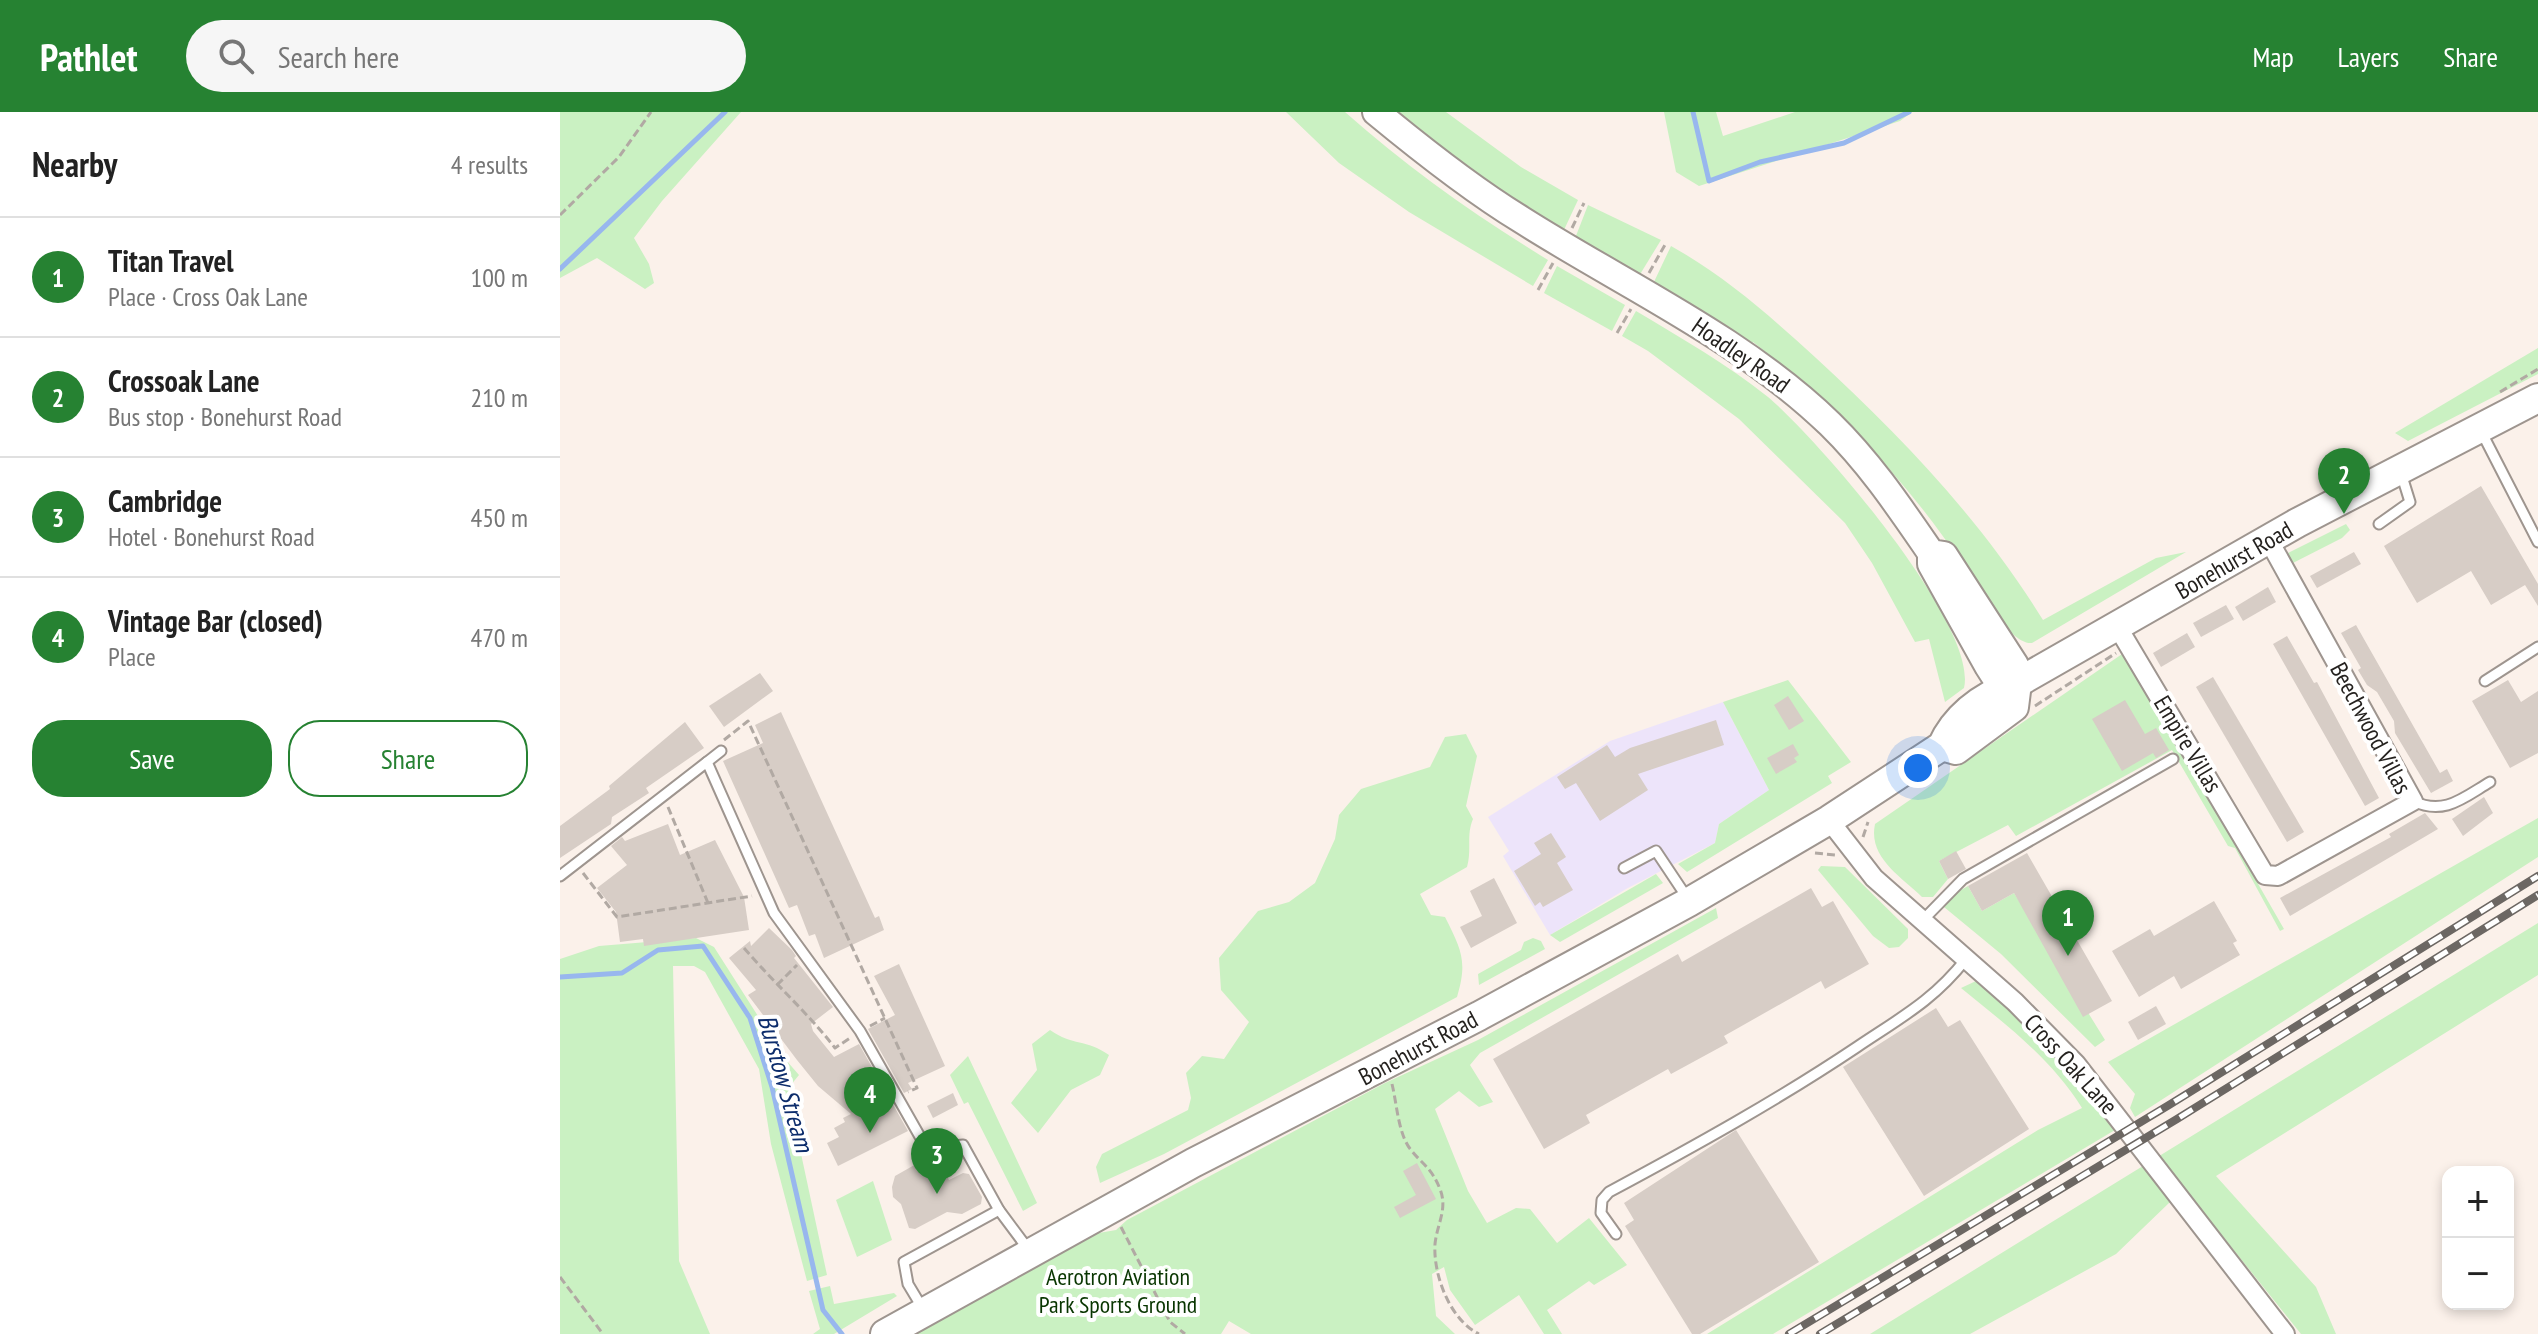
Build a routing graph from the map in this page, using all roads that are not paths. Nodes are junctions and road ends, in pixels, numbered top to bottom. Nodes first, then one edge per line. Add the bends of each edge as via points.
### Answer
1 (1376, 112) edge
2 (2538, 398) edge
3 (2481, 430) junction
4 (2400, 470) junction
5 (2379, 524) dead end
6 (2268, 539) junction
7 (2538, 542) edge
8 (2123, 635) junction
9 (2538, 647) edge
10 (2485, 681) dead end
11 (2017, 683) junction
12 (721, 751) road end
13 (2173, 759) dead end
14 (707, 762) junction
15 (2490, 782) dead end
16 (2413, 801) junction
17 (1829, 820) junction
18 (2258, 863) joint
19 (1624, 868) dead end
20 (560, 876) edge
21 (1689, 902) junction
22 (1921, 922) junction
23 (1966, 959) junction
24 (999, 1210) junction
25 (1616, 1234) dead end
26 (1031, 1254) junction
27 (925, 1312) junction
28 (885, 1334) edge
29 (2285, 1334) edge

1 - 11 street, Hoadley Road via 1520,219 1721,338 1793,391 1885,484 1931,553 1944,555 2015,665
2 - 3 main road, Bonehurst Road
3 - 4 main road, Bonehurst Road
3 - 7 lane
4 - 5 lane via 2410,502
4 - 6 main road, Bonehurst Road
6 - 8 main road, Bonehurst Road
6 - 16 street, Beechwood Villas
8 - 11 main road, Bonehurst Road
8 - 18 street, Empire Villas
9 - 10 lane
11 - 17 main road, Bonehurst Road via 1991,692 1950,727 1942,746
12 - 14 lane
13 - 22 lane via 1963,879
14 - 20 lane
14 - 24 lane via 774,913 860,1031 927,1149 963,1145
15 - 16 lane via 2446,808
16 - 18 street, Beechwood Villas via 2278,876 2265,875
17 - 21 main road, Bonehurst Road
17 - 22 street, Cross Oak Lane via 1874,878
19 - 21 lane via 1656,851
21 - 26 main road, Bonehurst Road
22 - 23 street, Cross Oak Lane
23 - 25 lane via 1938,993 1905,1018 1782,1095 1609,1192 1601,1213
23 - 29 street, Cross Oak Lane via 2059,1045 2103,1095
24 - 26 lane
24 - 27 lane via 904,1262 908,1284
26 - 27 main road, Bonehurst Road
27 - 28 main road, Bonehurst Road

